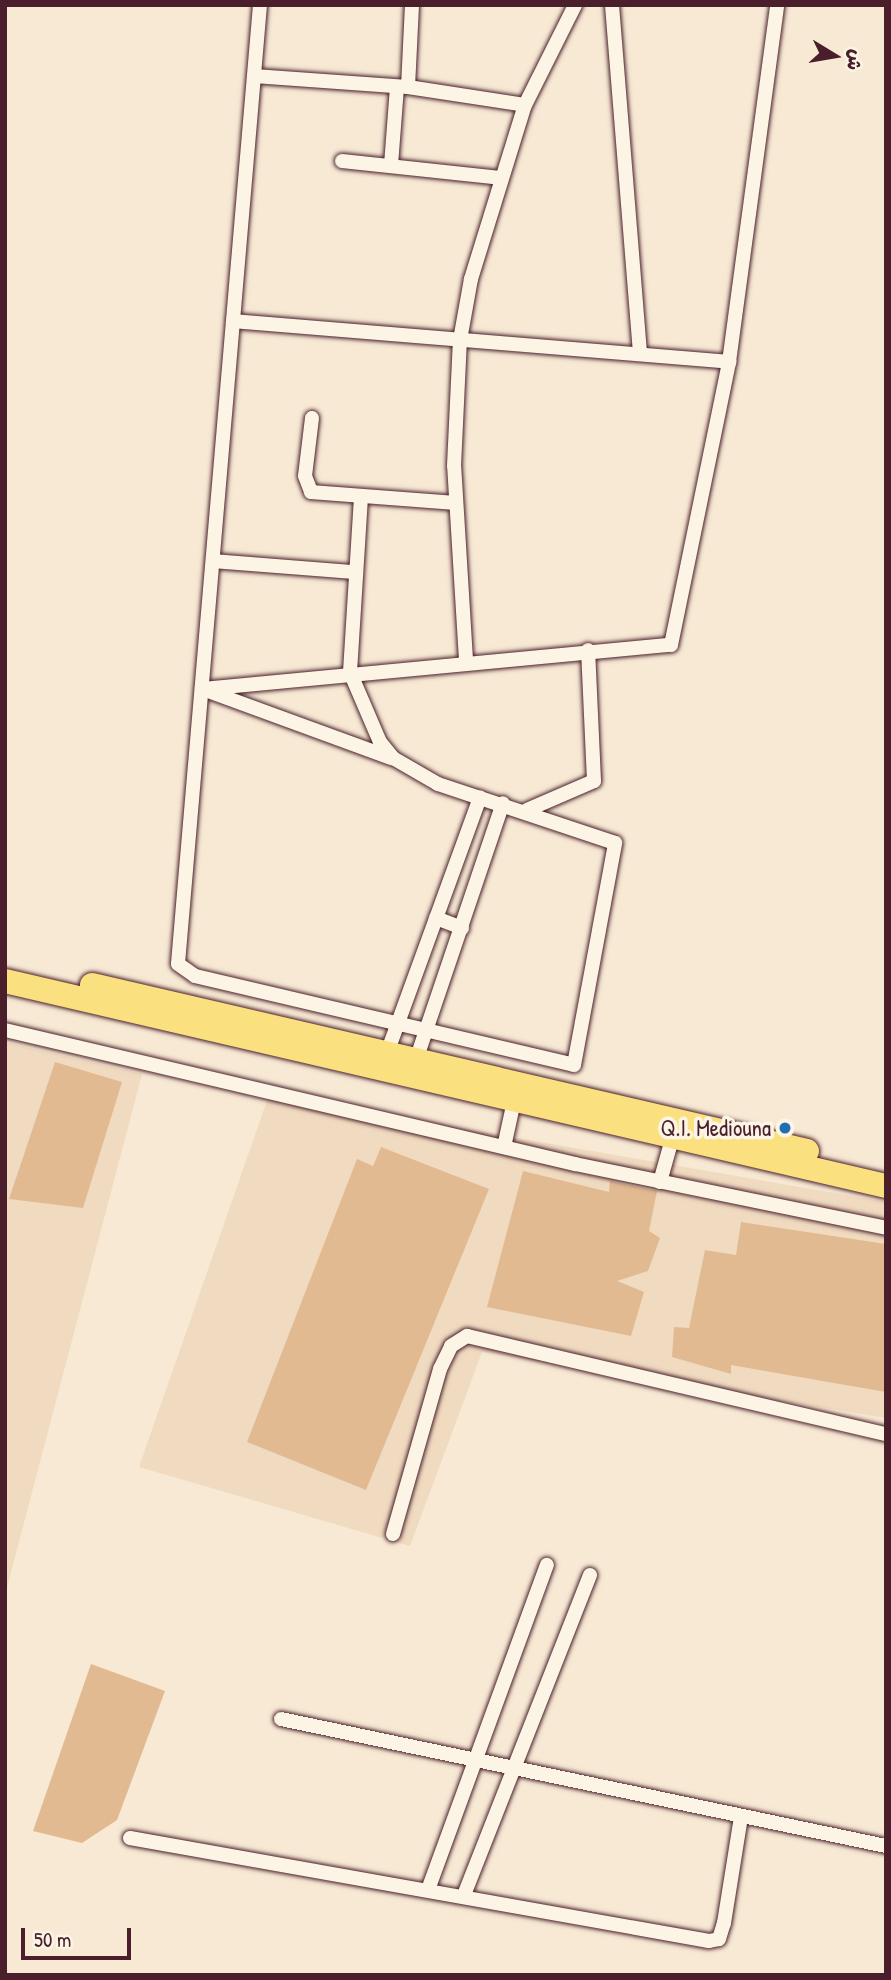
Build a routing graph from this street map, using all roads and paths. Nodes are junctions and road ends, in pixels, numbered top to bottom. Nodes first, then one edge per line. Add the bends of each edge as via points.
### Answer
1 (260, 5) edge
2 (412, 5) edge
3 (575, 5) edge
4 (612, 5) edge
5 (777, 5) edge
6 (254, 76) junction
7 (402, 87) junction
8 (525, 105) junction
9 (342, 161) dead end
10 (391, 165) junction
11 (500, 178) junction
12 (233, 321) junction
13 (460, 340) junction
14 (640, 354) junction
15 (729, 362) junction
16 (312, 418) dead end
17 (361, 497) junction
18 (456, 503) junction
19 (213, 561) junction
20 (354, 572) junction
21 (588, 650) junction
22 (466, 660) junction
23 (350, 672) junction
24 (201, 689) junction
25 (393, 758) junction
26 (480, 797) junction
27 (503, 803) junction
28 (527, 810) junction
29 (436, 918) junction
30 (462, 928) junction
31 (5, 965) edge
32 (5, 981) edge
33 (400, 1022) junction
34 (425, 1029) junction
35 (5, 1030) edge
36 (387, 1053) junction
37 (416, 1060) junction
38 (514, 1101) junction
39 (672, 1139) junction
40 (505, 1147) junction
41 (886, 1170) edge
42 (660, 1182) junction
43 (886, 1186) edge
44 (886, 1228) edge
45 (886, 1434) edge
46 (393, 1534) dead end
47 (547, 1565) dead end
48 (590, 1575) dead end
49 (281, 1719) dead end
50 (474, 1761) junction
51 (512, 1769) junction
52 (741, 1817) junction
53 (130, 1838) dead end
54 (886, 1846) edge
55 (429, 1887) junction
56 (464, 1895) junction

1 - 6 street
2 - 7 street
3 - 8 street
4 - 14 street
5 - 15 street
6 - 7 street
6 - 12 street
7 - 8 street
7 - 10 street
8 - 11 street
9 - 10 street
10 - 11 street
11 - 13 street
12 - 13 street
12 - 19 street
13 - 14 street
13 - 18 street
14 - 15 street
15 - 21 street via 671,645
16 - 17 street via 309,490
17 - 18 street
17 - 20 street
18 - 22 street
19 - 20 street
19 - 24 street
20 - 23 street
21 - 22 street
21 - 28 street via 594,781
22 - 23 street
23 - 24 street
23 - 25 street via 370,727
24 - 25 street
24 - 33 street via 179,967
25 - 26 street via 438,785
26 - 27 street
26 - 29 street
27 - 28 street
27 - 30 street
28 - 34 street via 615,844 574,1065
29 - 30 street
29 - 33 street
30 - 34 street
31 - 36 highway
32 - 38 highway
33 - 34 street
33 - 36 street
34 - 37 street
35 - 40 street
36 - 37 highway
37 - 41 highway
38 - 39 highway
38 - 40 street
39 - 42 street
39 - 43 highway
40 - 42 street
42 - 44 street
45 - 46 street via 467,1336 451,1346 440,1368
47 - 50 street
48 - 51 street
49 - 50 street
50 - 51 street
50 - 55 street
51 - 52 street
51 - 56 street
52 - 54 street
52 - 56 street via 717,1940
53 - 55 street
55 - 56 street

